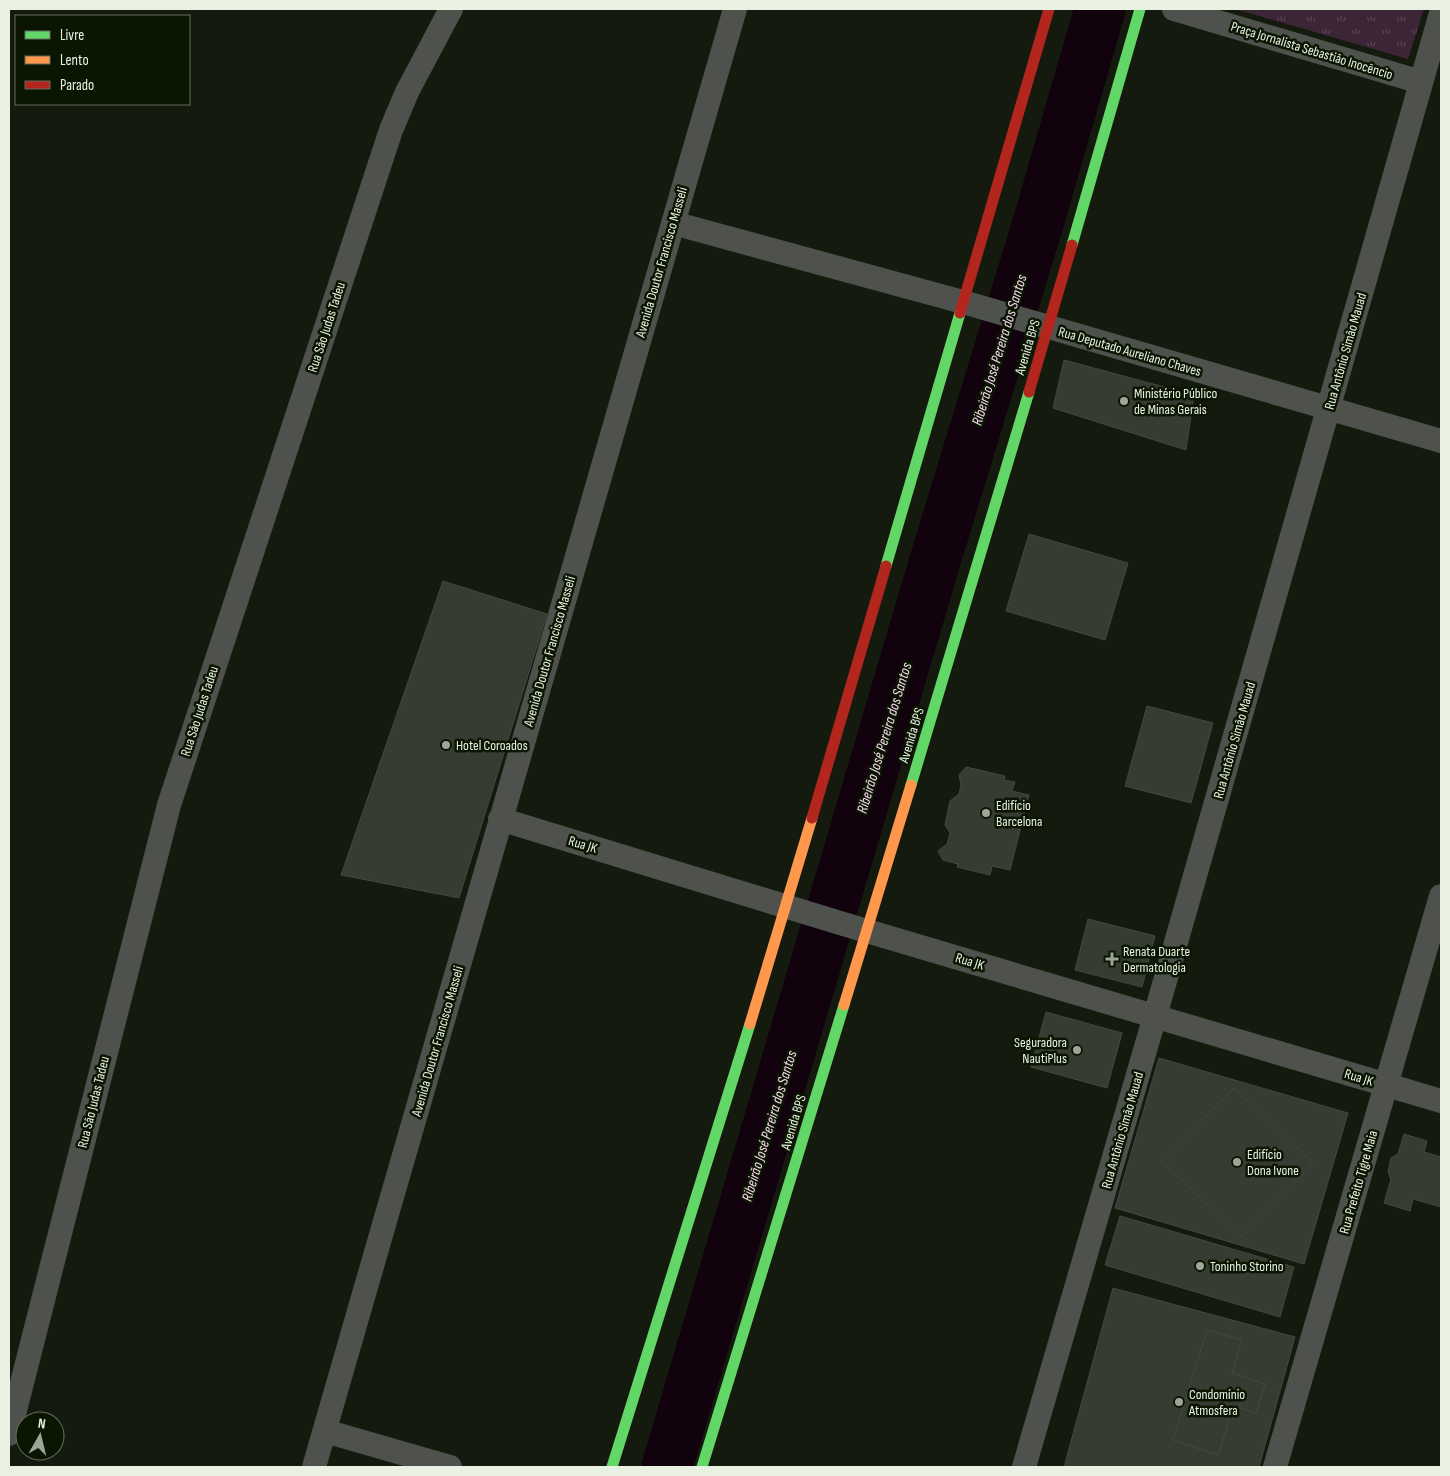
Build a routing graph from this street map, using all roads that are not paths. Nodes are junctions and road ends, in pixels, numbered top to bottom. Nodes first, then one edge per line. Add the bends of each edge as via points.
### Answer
1 (451, 9) edge
2 (735, 9) edge
3 (1049, 9) edge
4 (1140, 9) edge
5 (1174, 9) edge
6 (1441, 13) edge
7 (1422, 82) junction
8 (673, 223) junction
9 (970, 304) junction
10 (1040, 325) junction
11 (1329, 408) junction
12 (1441, 440) edge
13 (500, 819) junction
14 (1441, 896) edge
15 (792, 908) junction
16 (859, 928) junction
17 (1155, 1016) junction
18 (1386, 1085) junction
19 (1441, 1101) edge
20 (325, 1431) junction
21 (9, 1434) edge
22 (314, 1467) edge
23 (450, 1467) edge
24 (612, 1467) edge
25 (702, 1467) edge
26 (1024, 1467) edge
27 (1275, 1467) edge

1 - 21 street, Rua São Judas Tadeu via 407,92 391,130 169,805
2 - 8 street, Avenida Doutor Francisco Masseli
3 - 9 main road
4 - 10 main road, Avenida BPS
5 - 7 street, Praça Jornalista Sebastião Inocêncio
6 - 7 street, Rua Antônio Simão Mauad
7 - 11 street, Rua Antônio Simão Mauad
8 - 9 street, Rua Deputado Aureliano Chaves
8 - 13 street, Avenida Doutor Francisco Masseli
9 - 10 street, Rua Deputado Aureliano Chaves
9 - 15 main road
10 - 11 street, Rua Deputado Aureliano Chaves
10 - 16 main road, Avenida BPS
11 - 12 street, Rua Deputado Aureliano Chaves
11 - 17 street, Rua Antônio Simão Mauad
13 - 15 street, Rua JK
13 - 20 street, Avenida Doutor Francisco Masseli
14 - 18 street, Rua Prefeito Tigre Maia
15 - 16 street, Rua JK
15 - 24 main road
16 - 17 street, Rua JK
16 - 25 main road, Avenida BPS
17 - 18 street, Rua JK
17 - 26 street, Rua Antônio Simão Mauad
18 - 19 street, Rua JK
18 - 27 street, Rua Prefeito Tigre Maia
20 - 22 street, Avenida Doutor Francisco Masseli
20 - 23 street

